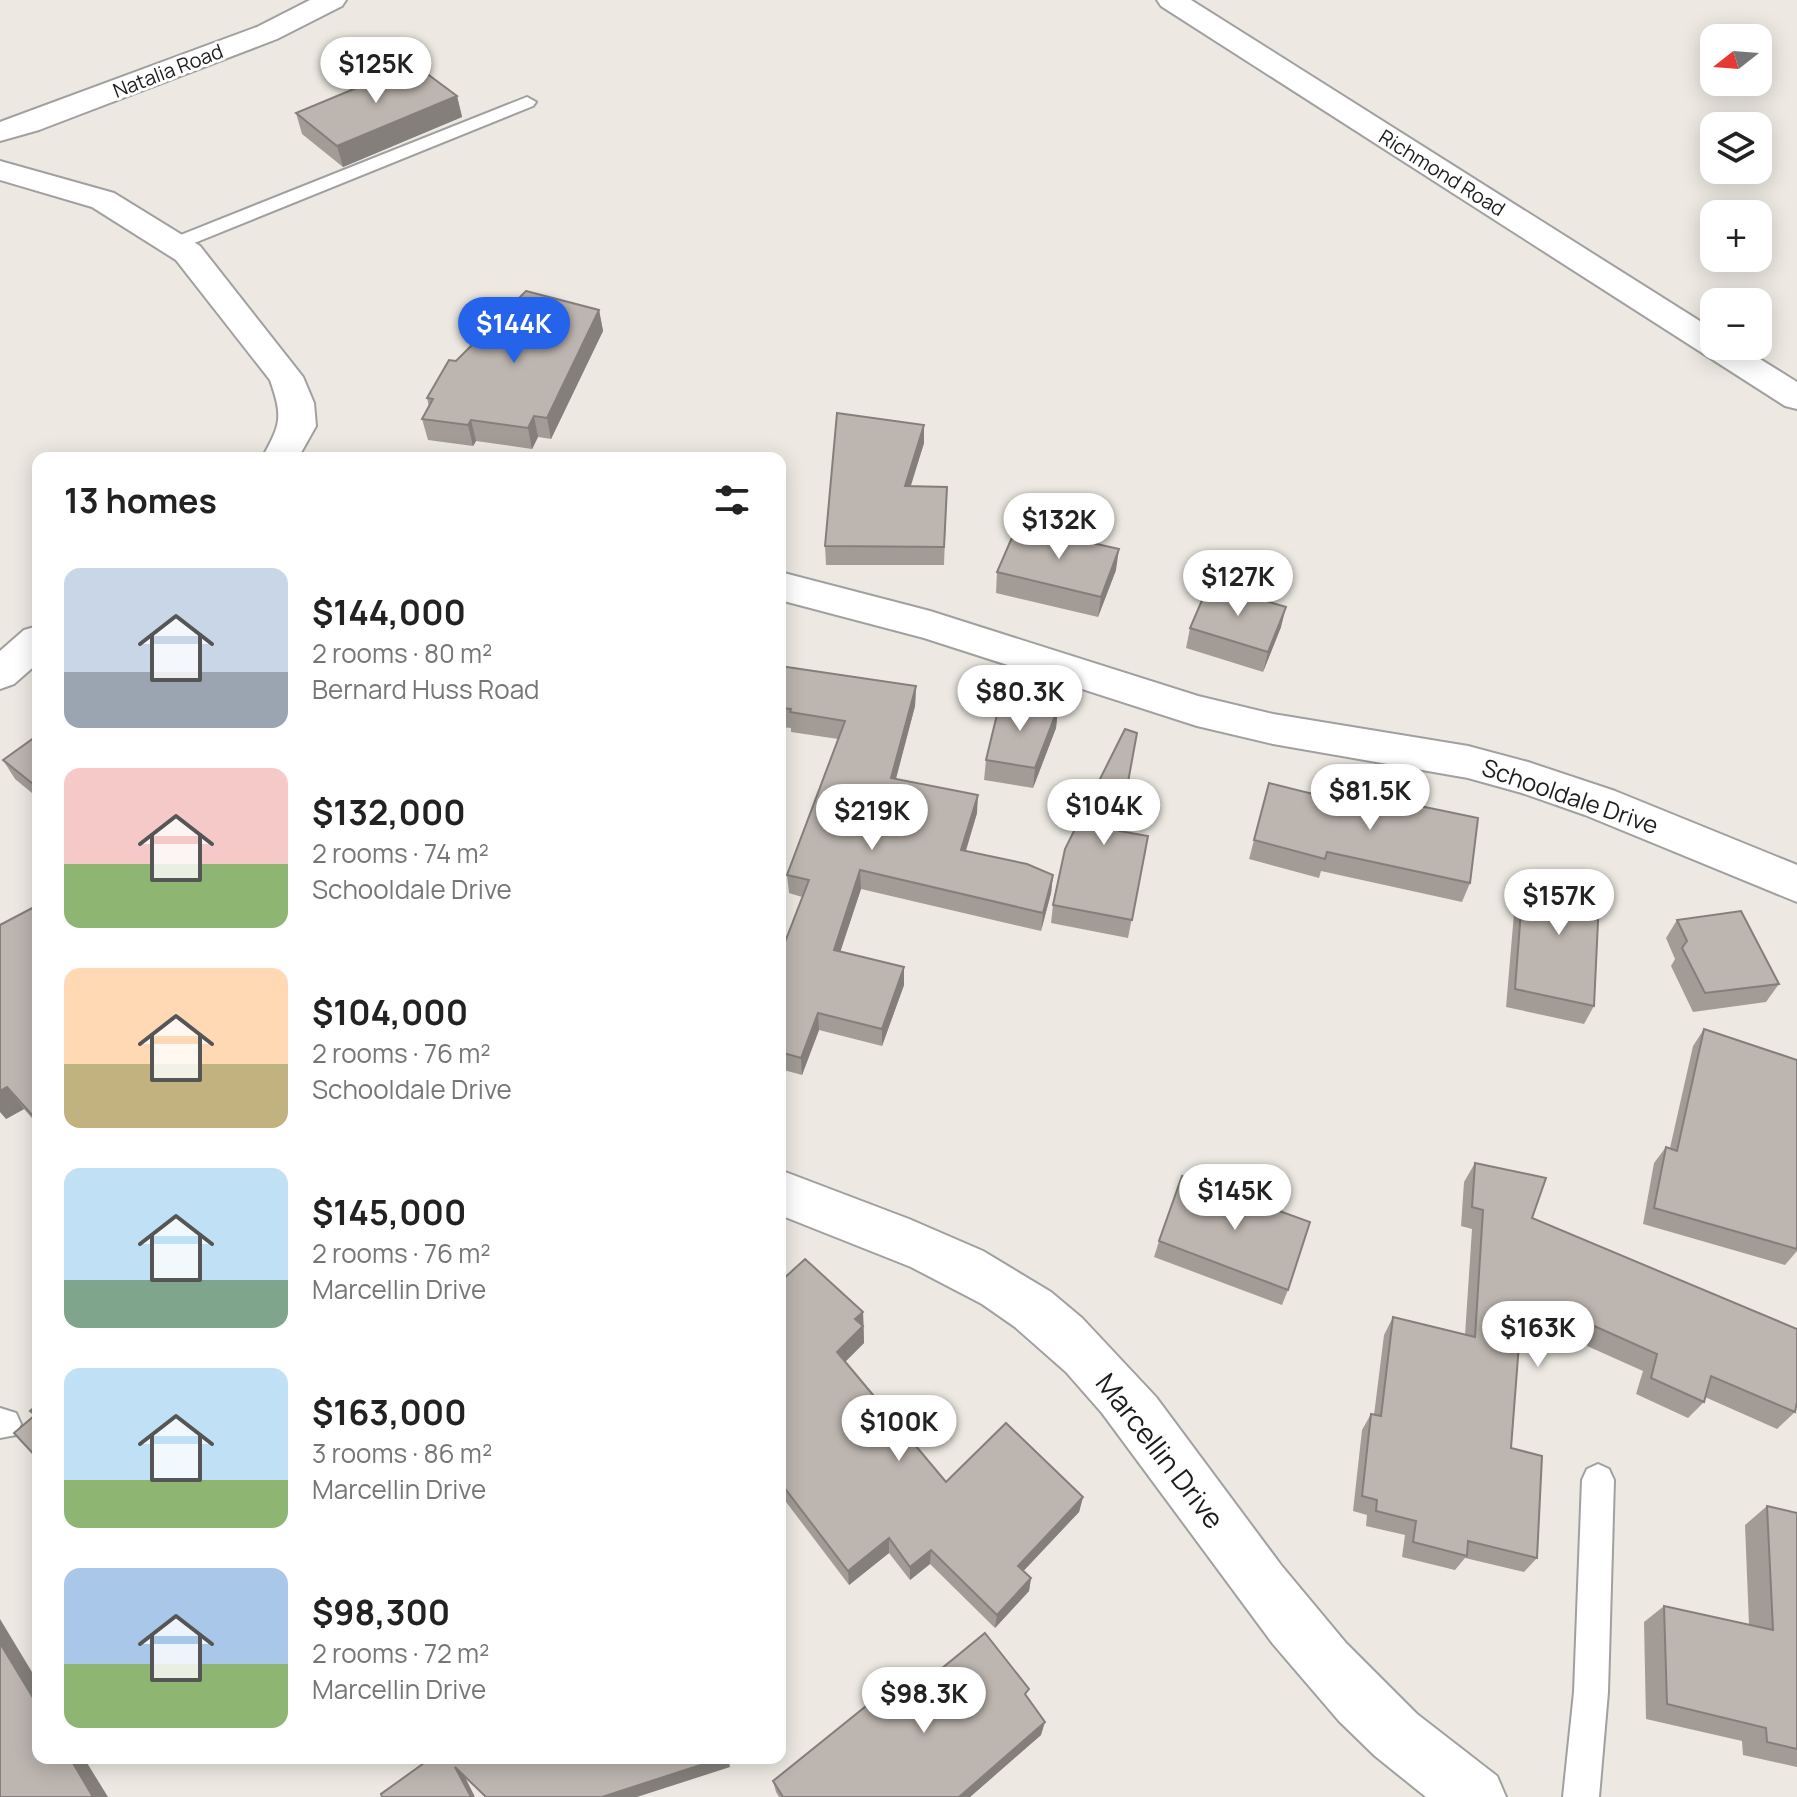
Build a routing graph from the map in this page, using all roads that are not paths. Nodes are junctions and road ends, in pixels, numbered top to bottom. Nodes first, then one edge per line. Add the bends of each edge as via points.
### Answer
1 (332, 0) edge
2 (1171, 0) edge
3 (527, 102) dead end
4 (0, 132) edge
5 (0, 170) edge
6 (175, 244) junction
7 (1700, 336) edge
8 (1737, 360) edge
9 (1797, 398) edge
10 (283, 452) edge
11 (786, 588) edge
12 (32, 645) edge
13 (0, 674) edge
14 (1797, 884) edge
15 (786, 1194) edge
16 (1598, 1480) dead end
17 (1476, 1797) edge
18 (1581, 1797) edge

1 - 4 street, Natalia Road via 267,33
2 - 7 street, Richmond Road
3 - 6 lane
5 - 6 street via 103,200
6 - 10 street via 188,253 286,377 298,426
8 - 9 street, Richmond Road
11 - 14 street, Schooldale Drive via 930,625 1197,711 1528,778
12 - 13 street
15 - 17 street, Marcellin Drive via 958,1263 1062,1333 1122,1393 1308,1645 1376,1718
16 - 18 lane via 1591,1692

